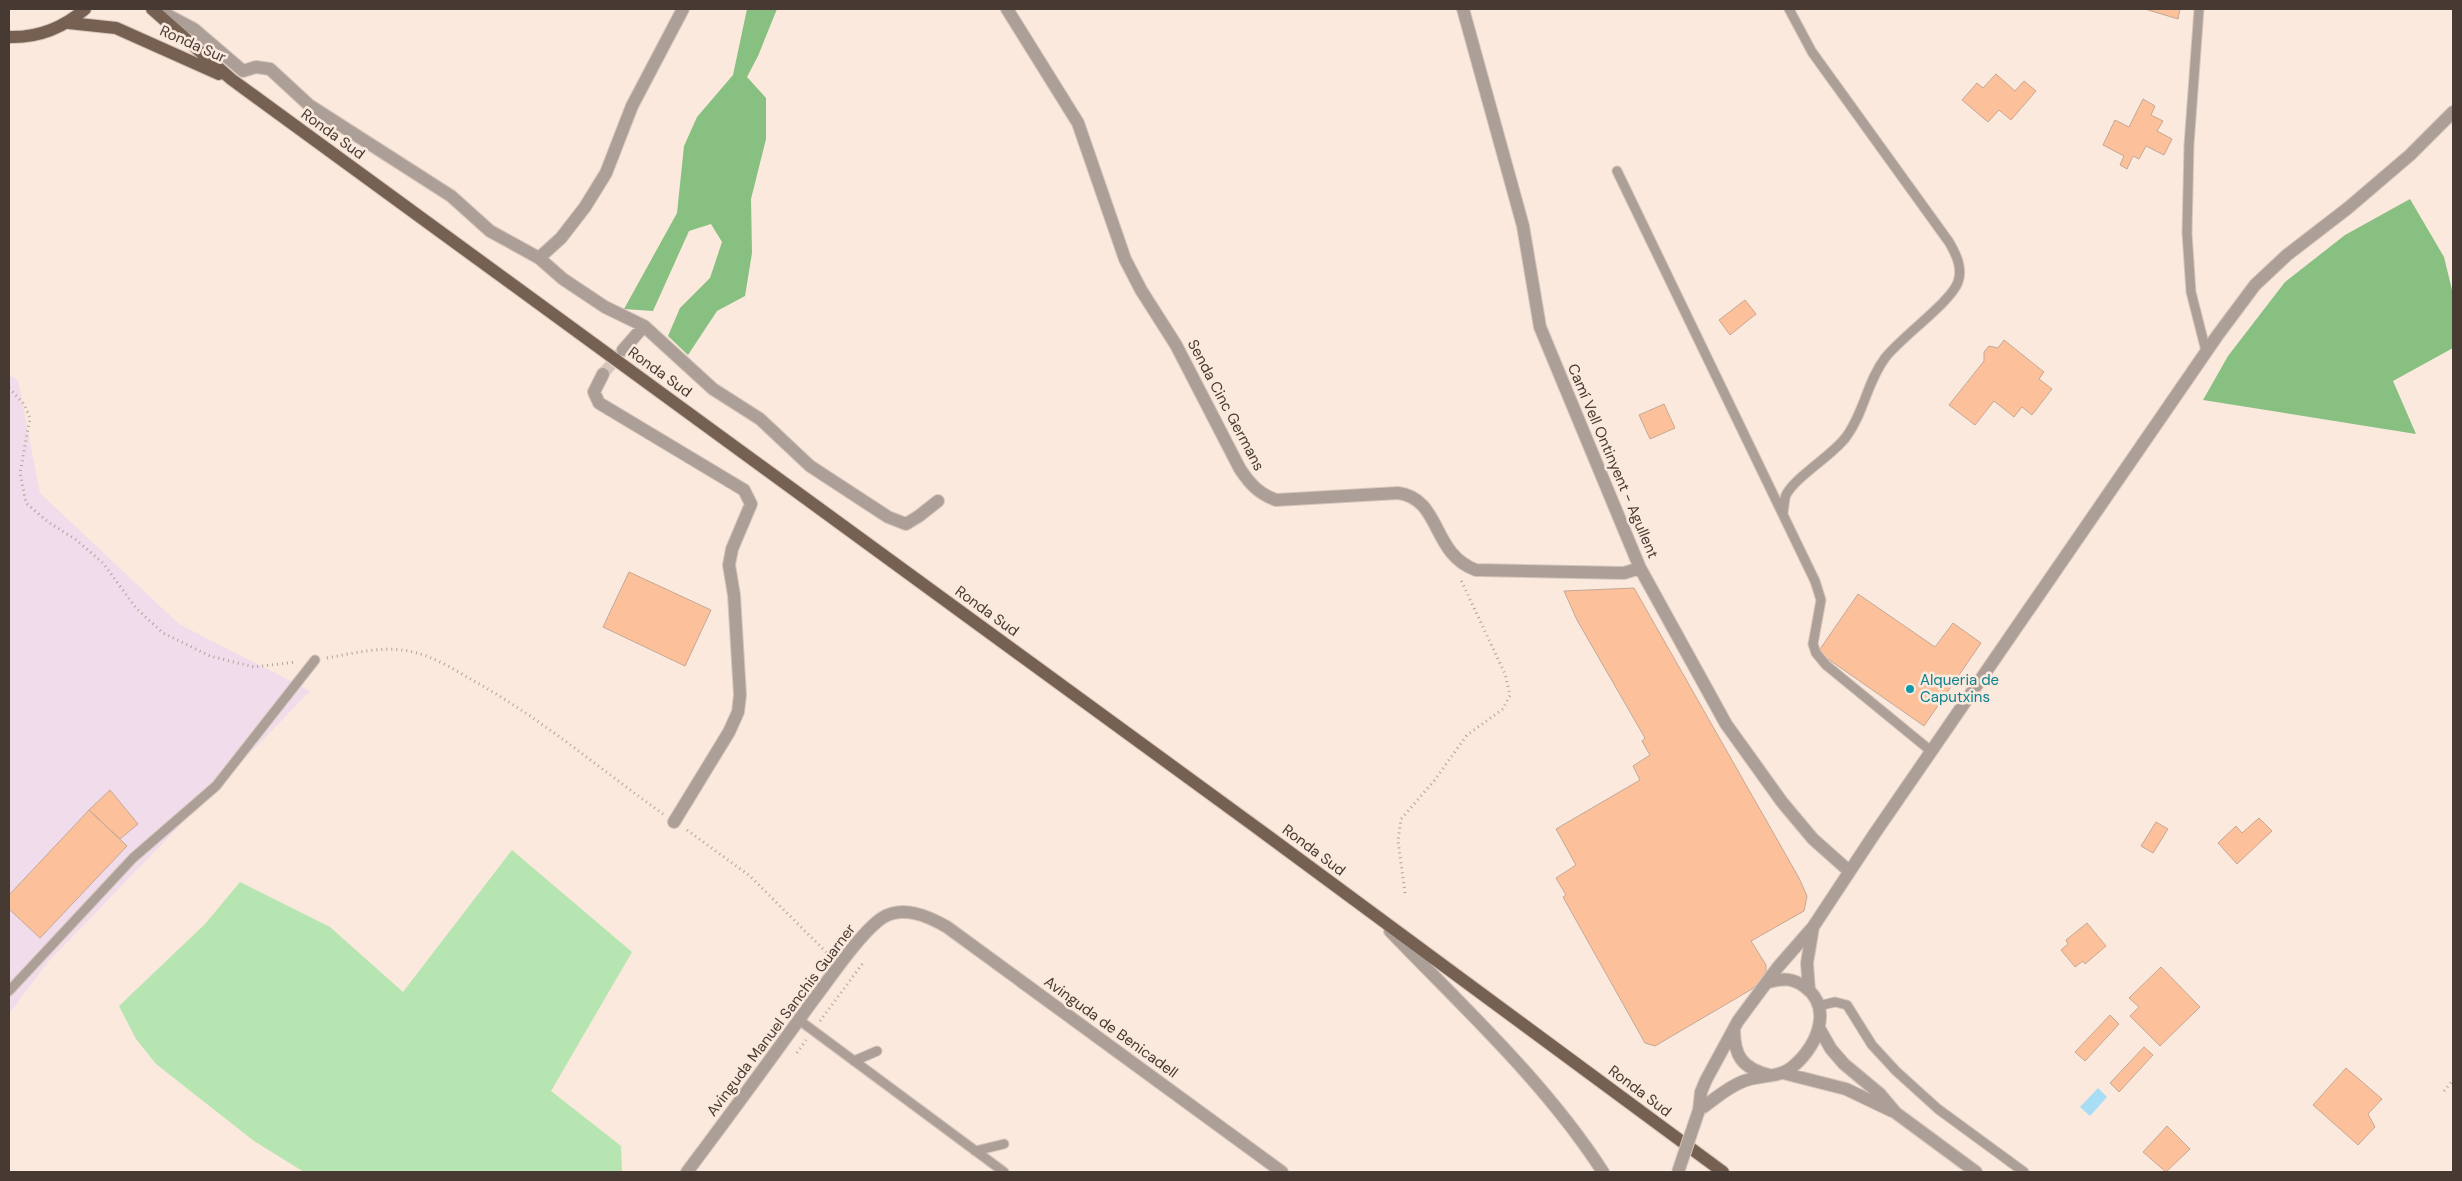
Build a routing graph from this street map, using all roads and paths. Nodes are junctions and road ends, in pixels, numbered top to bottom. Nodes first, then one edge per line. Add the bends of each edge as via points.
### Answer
1 (85, 9) edge
2 (154, 9) edge
3 (683, 9) edge
4 (1007, 9) edge
5 (1463, 9) edge
6 (1789, 9) edge
7 (2199, 9) edge
8 (68, 23) junction
9 (9, 37) edge
10 (231, 79) junction
11 (2453, 112) edge
12 (1617, 171) dead end
13 (539, 258) junction
14 (644, 326) junction
15 (623, 350) tunnel mouth
16 (2206, 351) junction
17 (603, 374) tunnel mouth
18 (9, 388) edge
19 (938, 501) dead end
20 (1783, 514) junction
21 (1463, 566) junction
22 (1640, 568) junction
23 (315, 660) junction
24 (1931, 751) junction
25 (674, 822) junction
26 (1849, 871) junction
27 (1405, 893) dead end
28 (917, 913) joint
29 (1376, 916) junction
30 (1813, 927) junction
31 (868, 956) dead end
32 (840, 965) junction
33 (1769, 982) junction
34 (1809, 990) junction
35 (9, 991) edge
36 (1818, 1006) junction
37 (799, 1020) junction
38 (1819, 1028) junction
39 (1734, 1029) junction
40 (813, 1031) junction
41 (877, 1051) dead end
42 (796, 1054) dead end
43 (854, 1061) junction
44 (1777, 1074) junction
45 (2453, 1080) edge
46 (2444, 1091) dead end
47 (1699, 1110) junction
48 (1896, 1113) junction
49 (1004, 1144) dead end
50 (975, 1151) junction
51 (687, 1172) edge
52 (1004, 1172) edge
53 (1282, 1172) edge
54 (1603, 1172) edge
55 (1678, 1172) edge
56 (1723, 1172) edge
57 (1976, 1172) edge
58 (2024, 1172) edge

1 - 8 main road
2 - 10 main road, Ronda Sur
2 - 13 street via 194,30 244,71 256,67 270,69 310,105 451,196 490,231
3 - 13 street via 632,106 606,173 561,238
4 - 21 street, Senda Cinc Germans via 1078,123 1128,265 1176,345 1249,482 1276,500 1410,495 1424,505 1447,548
5 - 22 street, Camí Vell Ontinyent - Agullent via 1523,226 1540,327
6 - 20 lane via 1812,52 1949,242 1960,270 1951,294 1884,360 1846,437 1786,495
7 - 16 lane via 2189,145 2187,233 2191,292
8 - 9 main road via 40,35
8 - 10 main road, Ronda Sur via 116,28
10 - 29 main road, Ronda Sud
11 - 16 street via 2410,155 2255,285
12 - 20 lane
13 - 14 street via 563,279 605,307
14 - 15 street
14 - 19 street via 713,389 760,419 810,466 888,517 906,524
16 - 24 street
17 - 25 street via 594,392 599,403 744,490 751,504 732,549 729,565 734,595 738,712
18 - 23 path via 24,404 30,418 20,473 26,503 103,563 136,608 162,633 210,656 254,667
20 - 24 lane via 1821,600 1813,644 1816,653 1826,665
21 - 22 street via 1476,570 1612,572
21 - 27 path via 1460,580 1505,674 1510,695 1503,709 1467,735 1402,819 1398,841
22 - 26 street, Camí Vell Ontinyent - Agullent via 1726,724 1782,802 1813,839
23 - 25 path via 372,650 412,652 429,657 509,701 559,734
23 - 35 lane via 216,786 133,858
24 - 26 street
25 - 32 path via 750,876
26 - 30 street
28 - 32 street, Avinguda Manuel Sanchis Guarner via 892,914 882,918
28 - 53 street, Avinguda de Benicadell via 932,918 964,939
29 - 54 street via 1506,1052 1563,1117
29 - 56 main road, Ronda Sud
30 - 33 street
30 - 34 street via 1807,963
31 - 40 path
32 - 37 street, Avinguda Manuel Sanchis Guarner
33 - 34 street via 1788,979
33 - 39 street
34 - 36 street
36 - 38 street
36 - 58 lane via 1835,1002 1847,1005 1872,1045 1896,1071 1938,1109
37 - 40 lane
37 - 51 street, Avinguda Manuel Sanchis Guarner
38 - 44 street via 1804,1055
38 - 48 street via 1844,1064 1880,1094
39 - 44 street via 1735,1048 1744,1062 1751,1069
39 - 47 street via 1706,1080
40 - 42 path
40 - 43 lane
41 - 43 lane
43 - 50 lane
44 - 47 street via 1735,1085
44 - 48 street via 1846,1089
45 - 46 path
47 - 55 street, bridge
48 - 57 street
49 - 50 lane
50 - 52 lane

